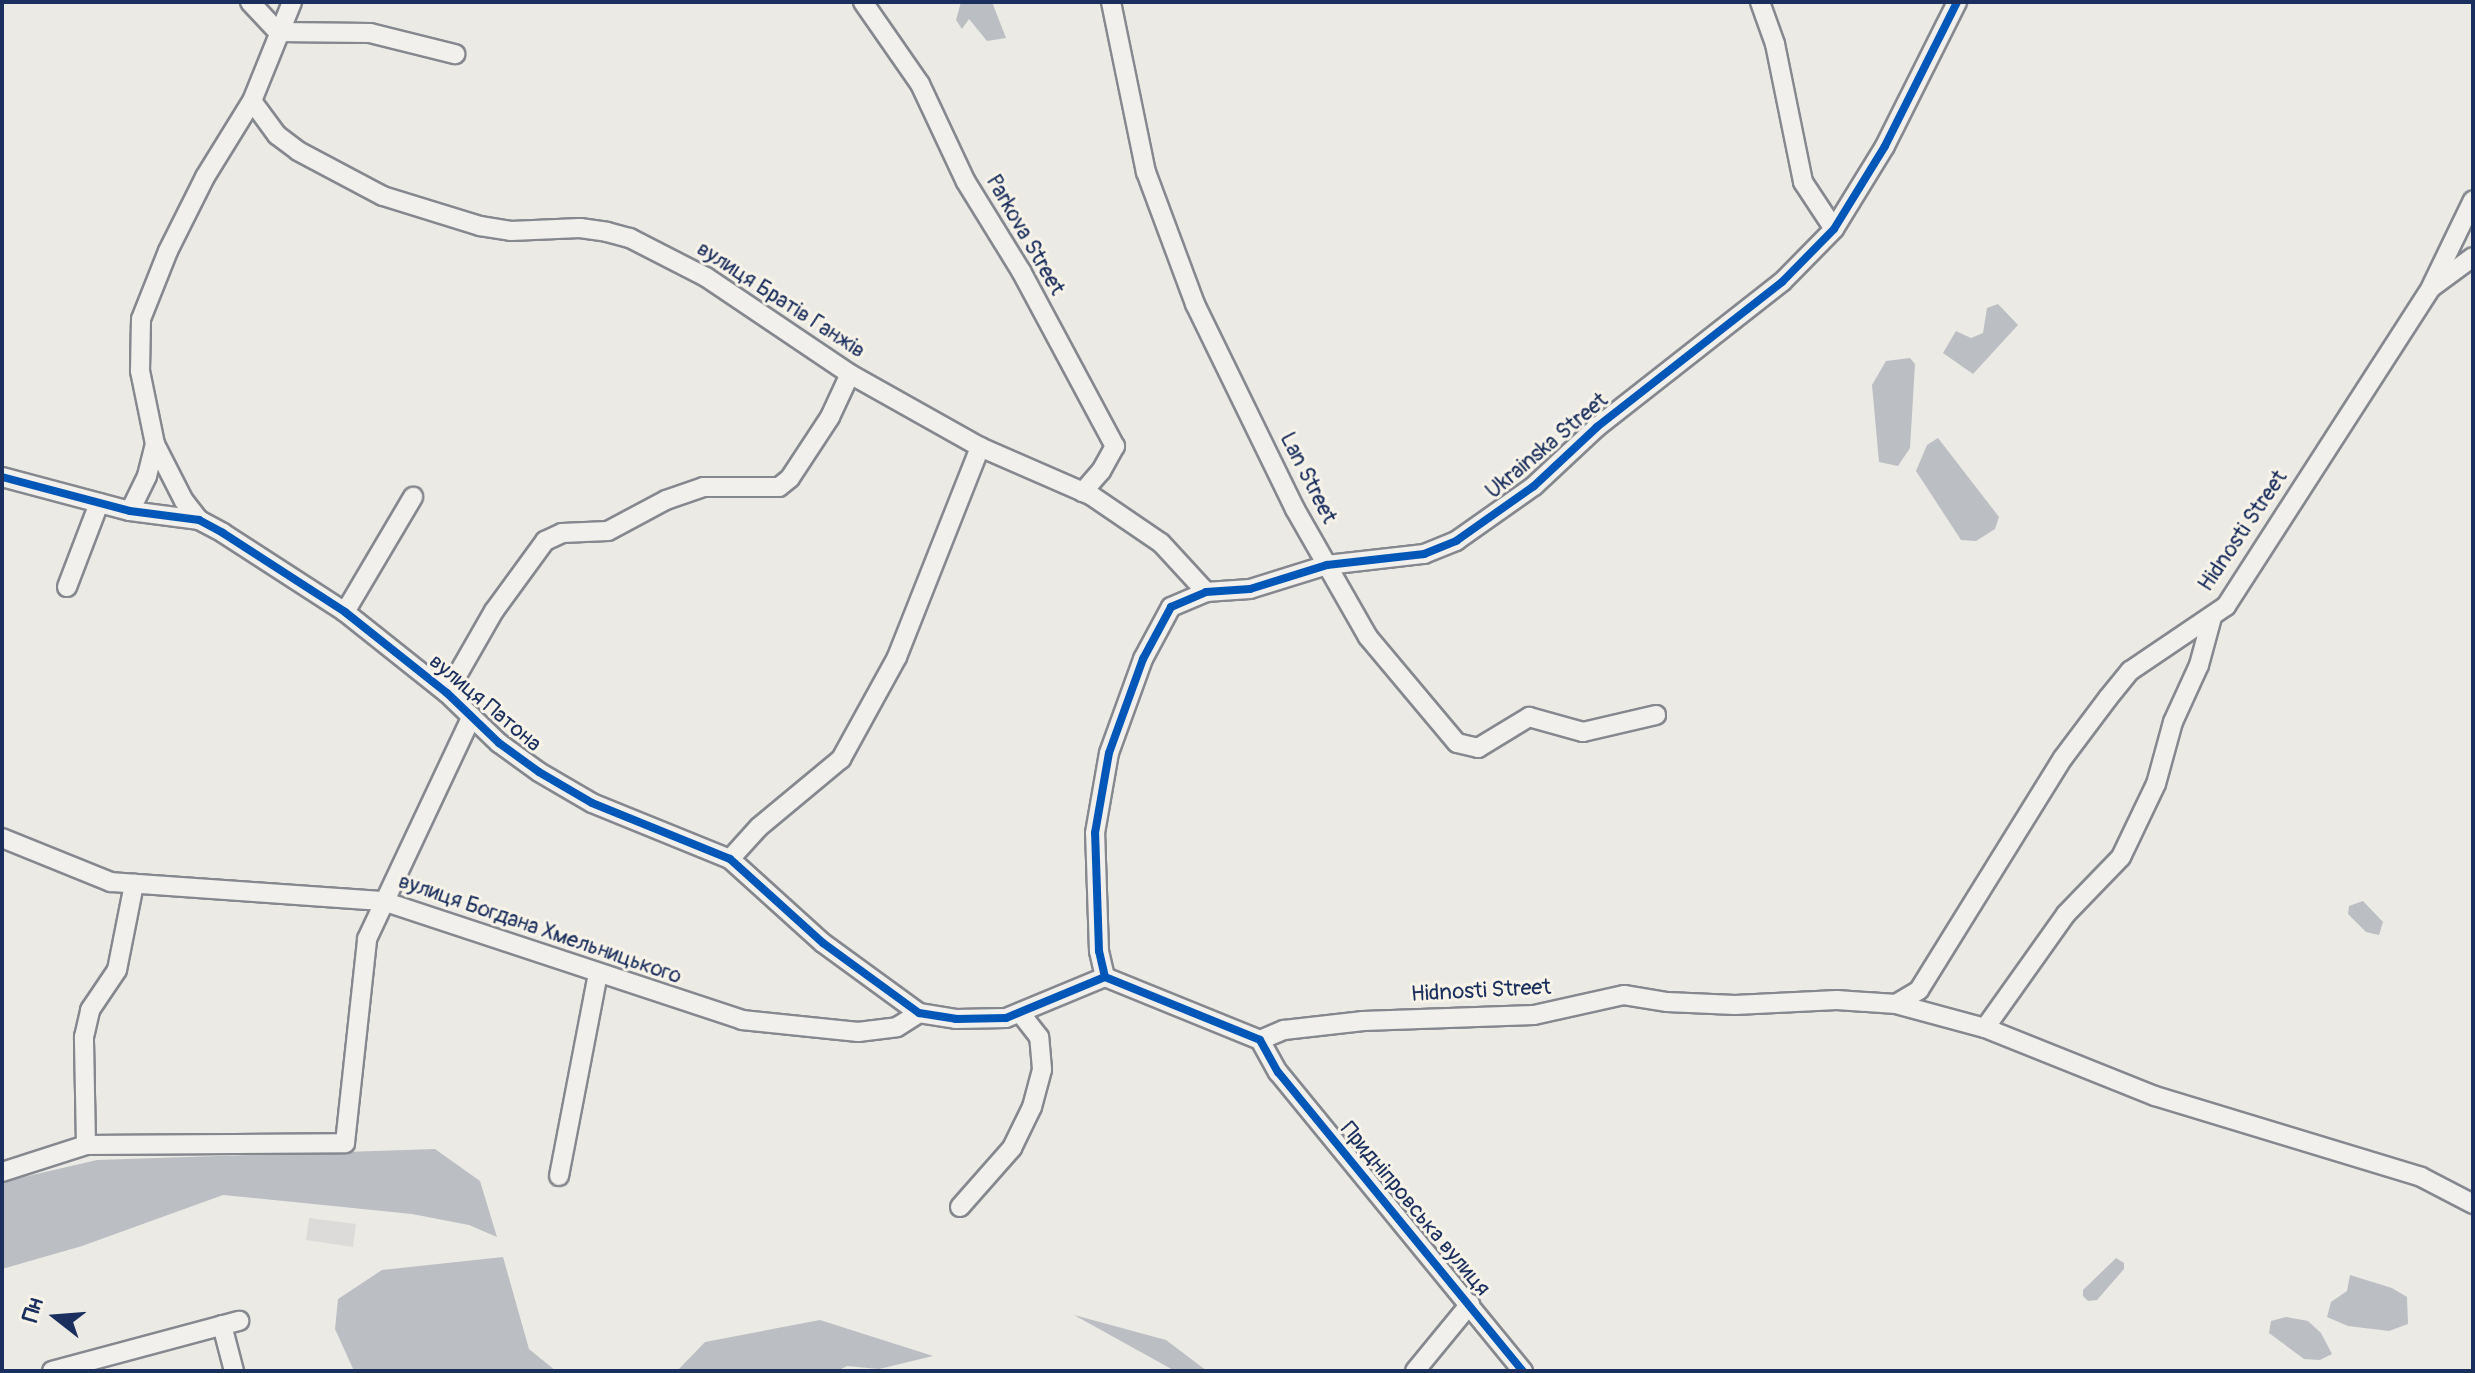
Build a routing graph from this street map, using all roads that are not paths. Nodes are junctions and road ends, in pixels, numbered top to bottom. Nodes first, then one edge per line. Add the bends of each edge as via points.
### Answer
1 (250, 2) edge
2 (292, 2) edge
3 (863, 2) edge
4 (1111, 2) edge
5 (1760, 2) edge
6 (1957, 2) edge
7 (278, 32) junction
8 (455, 54) dead end
9 (252, 101) junction
10 (2473, 200) edge
11 (1834, 229) junction
12 (2473, 257) edge
13 (2431, 288) junction
14 (850, 374) junction
15 (155, 444) junction
16 (980, 447) junction
17 (2, 477) edge
18 (1083, 492) junction
19 (413, 497) dead end
20 (99, 503) junction
21 (130, 511) junction
22 (199, 520) junction
23 (1327, 565) junction
24 (67, 587) dead end
25 (1206, 592) junction
26 (345, 612) junction
27 (2212, 617) junction
28 (447, 693) junction
29 (1656, 715) dead end
30 (472, 716) junction
31 (2, 838) edge
32 (730, 859) junction
33 (134, 884) junction
34 (383, 901) junction
35 (598, 974) junction
36 (1105, 977) junction
37 (1896, 1004) junction
38 (919, 1013) junction
39 (1020, 1013) junction
40 (1985, 1028) junction
41 (1260, 1040) junction
42 (86, 1145) junction
43 (2, 1172) edge
44 (559, 1176) dead end
45 (2473, 1204) edge
46 (960, 1207) dead end
47 (1470, 1304) junction
48 (52, 1371) edge
49 (234, 1371) edge
50 (1415, 1371) edge
51 (1523, 1371) edge

1 - 7 street
2 - 7 street
3 - 18 street, Parkova Street via 920,84 966,182 1021,271 1115,446
4 - 23 street, Lan Street via 1146,172 1195,304
5 - 11 street via 1775,44 1803,182
6 - 11 street, Ukrainska Street via 1885,146
7 - 8 street via 370,33
7 - 9 street
9 - 14 street, вулиця Братів Ганжів via 277,135 298,151 383,196 480,226 511,231 580,228 630,238 706,277
9 - 15 street via 205,177 141,319 140,371
10 - 13 street
11 - 23 street, Ukrainska Street via 1782,282 1597,427 1534,486 1456,541 1424,554
12 - 13 street, Hidnosti Street
13 - 27 street, Hidnosti Street via 2226,606
14 - 16 street, вулиця Братів Ганжів
14 - 28 street via 830,417 779,487 703,487 608,531 562,533 545,541 494,611
15 - 21 street
15 - 22 street, вулиця Патона
16 - 18 street, вулиця Братів Ганжів
16 - 32 street via 897,657 841,759 759,827
17 - 20 street, вулиця Патона
18 - 25 street, вулиця Братів Ганжів via 1161,543
19 - 26 street
20 - 21 street, вулиця Патона
20 - 24 street
21 - 22 street, вулиця Патона
22 - 26 street, вулиця Патона
23 - 25 street, Ukrainska Street via 1250,589
23 - 29 street, Lan Street via 1368,637 1457,743 1478,748 1529,717 1583,732
25 - 36 street, Ukrainska Street via 1171,607 1143,659 1109,753 1095,833 1099,951
26 - 28 street, вулиця Патона
27 - 37 street, Hidnosti Street via 2130,671 2063,758 1919,990
27 - 40 street via 2156,784 2121,857 2066,914
28 - 30 street, вулиця Патона
30 - 32 street, вулиця Патона via 499,743 592,803
30 - 34 street
31 - 33 street, вулиця Богдана Хмельницького via 111,882
32 - 38 street, вулиця Патона via 823,943
33 - 34 street, вулиця Богдана Хмельницького
33 - 42 street via 117,970 90,1010 84,1037
34 - 35 street, вулиця Богдана Хмельницького
34 - 42 street via 367,939 345,1143
35 - 38 street, вулиця Богдана Хмельницького via 708,1011 781,1027 858,1032 897,1027
35 - 44 street
36 - 39 street
36 - 41 street
37 - 40 street, Hidnosti Street
37 - 41 street, Hidnosti Street via 1837,1000 1735,1005 1624,995 1534,1015 1363,1021 1284,1030
38 - 39 street via 981,1020
39 - 46 street via 1039,1037 1042,1069 1032,1107 1012,1148
40 - 45 street, Hidnosti Street via 2155,1096 2421,1177
41 - 47 street, Придніпровська вулиця via 1278,1072
42 - 43 street
47 - 50 street
47 - 51 street, Придніпровська вулиця
48 - 49 street via 231,1323

